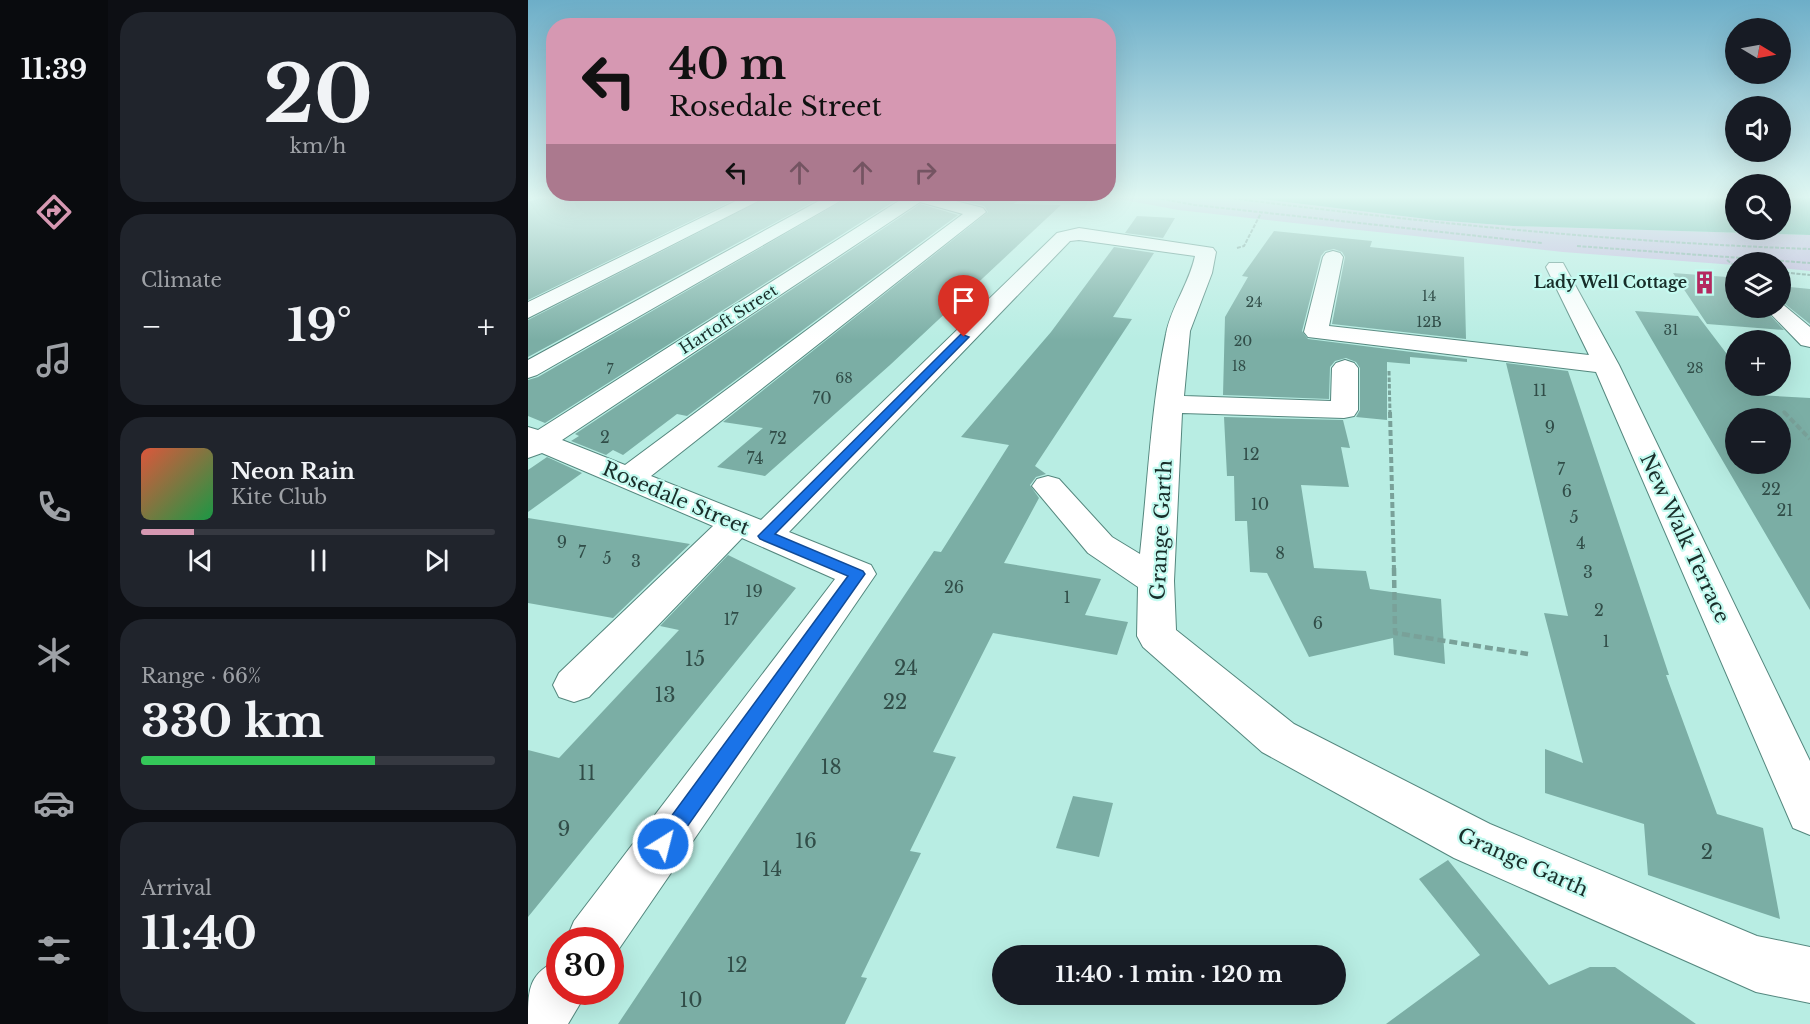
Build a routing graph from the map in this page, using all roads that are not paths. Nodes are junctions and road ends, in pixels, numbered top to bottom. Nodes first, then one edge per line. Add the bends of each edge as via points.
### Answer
1 (660, 245) edge
2 (752, 245) edge
3 (841, 245) edge
4 (934, 245) edge
5 (1056, 245) edge
6 (1155, 245) edge
7 (1558, 252) road end
8 (1333, 257) dead end
9 (528, 310) edge
10 (1787, 318) edge
11 (1810, 340) edge
12 (1606, 365) junction
13 (1345, 368) dead end
14 (528, 370) edge
15 (1169, 404) junction
16 (532, 442) edge
17 (628, 478) junction
18 (1048, 486) dead end
19 (751, 529) junction
20 (1156, 581) junction
21 (573, 685) dead end
22 (1810, 812) edge
23 (602, 927) edge
24 (1810, 975) edge
25 (547, 1005) edge
26 (533, 1024) edge

1 - 9 street
2 - 14 street
3 - 16 street, Hartoft Street
4 - 17 street
5 - 19 street, Grange Garth
6 - 15 street, Grange Garth via 1206,252 1202,273 1178,331
7 - 12 street, New Walk Terrace
8 - 12 street via 1316,332
10 - 11 street
12 - 22 street, New Walk Terrace
13 - 15 street via 1344,410
15 - 20 street, Grange Garth
16 - 17 street, Rosedale Street
17 - 19 street, Rosedale Street
18 - 20 street via 1100,545
19 - 21 street
19 - 23 street, Rosedale Street via 858,574
20 - 24 street, Grange Garth via 1156,636 1278,738 1472,841 1756,964
25 - 26 street

